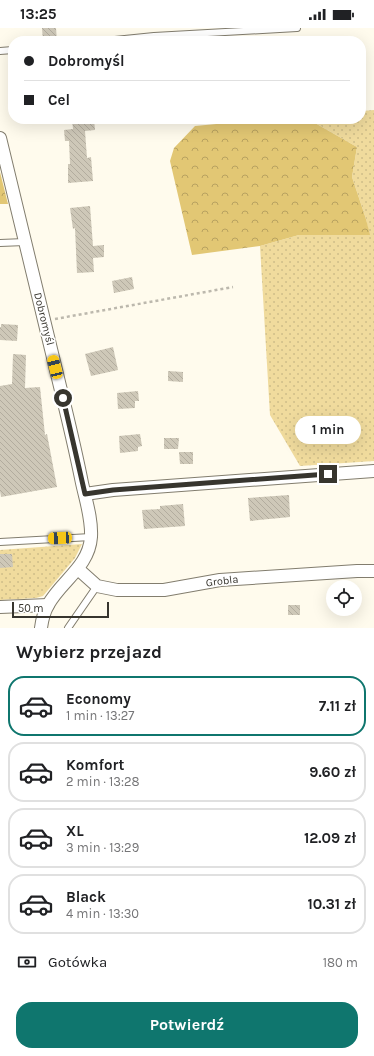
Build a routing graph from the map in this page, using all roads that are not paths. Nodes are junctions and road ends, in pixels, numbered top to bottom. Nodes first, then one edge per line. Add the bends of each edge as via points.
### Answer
1 (297, 28) edge
2 (154, 36) edge
3 (0, 138) edge
4 (25, 242) junction
5 (0, 243) edge
6 (374, 471) edge
7 (85, 494) junction
8 (91, 537) junction
9 (0, 542) edge
10 (78, 569) junction
11 (374, 571) edge
12 (97, 586) junction
13 (48, 605) junction
14 (0, 607) edge
15 (41, 628) edge
16 (68, 628) edge

1 - 2 lane
3 - 4 street, Dobromyśl
4 - 5 lane
4 - 7 street, Dobromyśl
6 - 7 street
7 - 8 street, Dobromyśl
8 - 9 lane
8 - 10 street, Dobromyśl via 89,549
10 - 12 street
10 - 13 street, Dobromyśl via 55,593
11 - 12 street, Grobla via 220,580 164,590 116,590
12 - 16 lane
13 - 14 street
13 - 15 street, Dobromyśl

